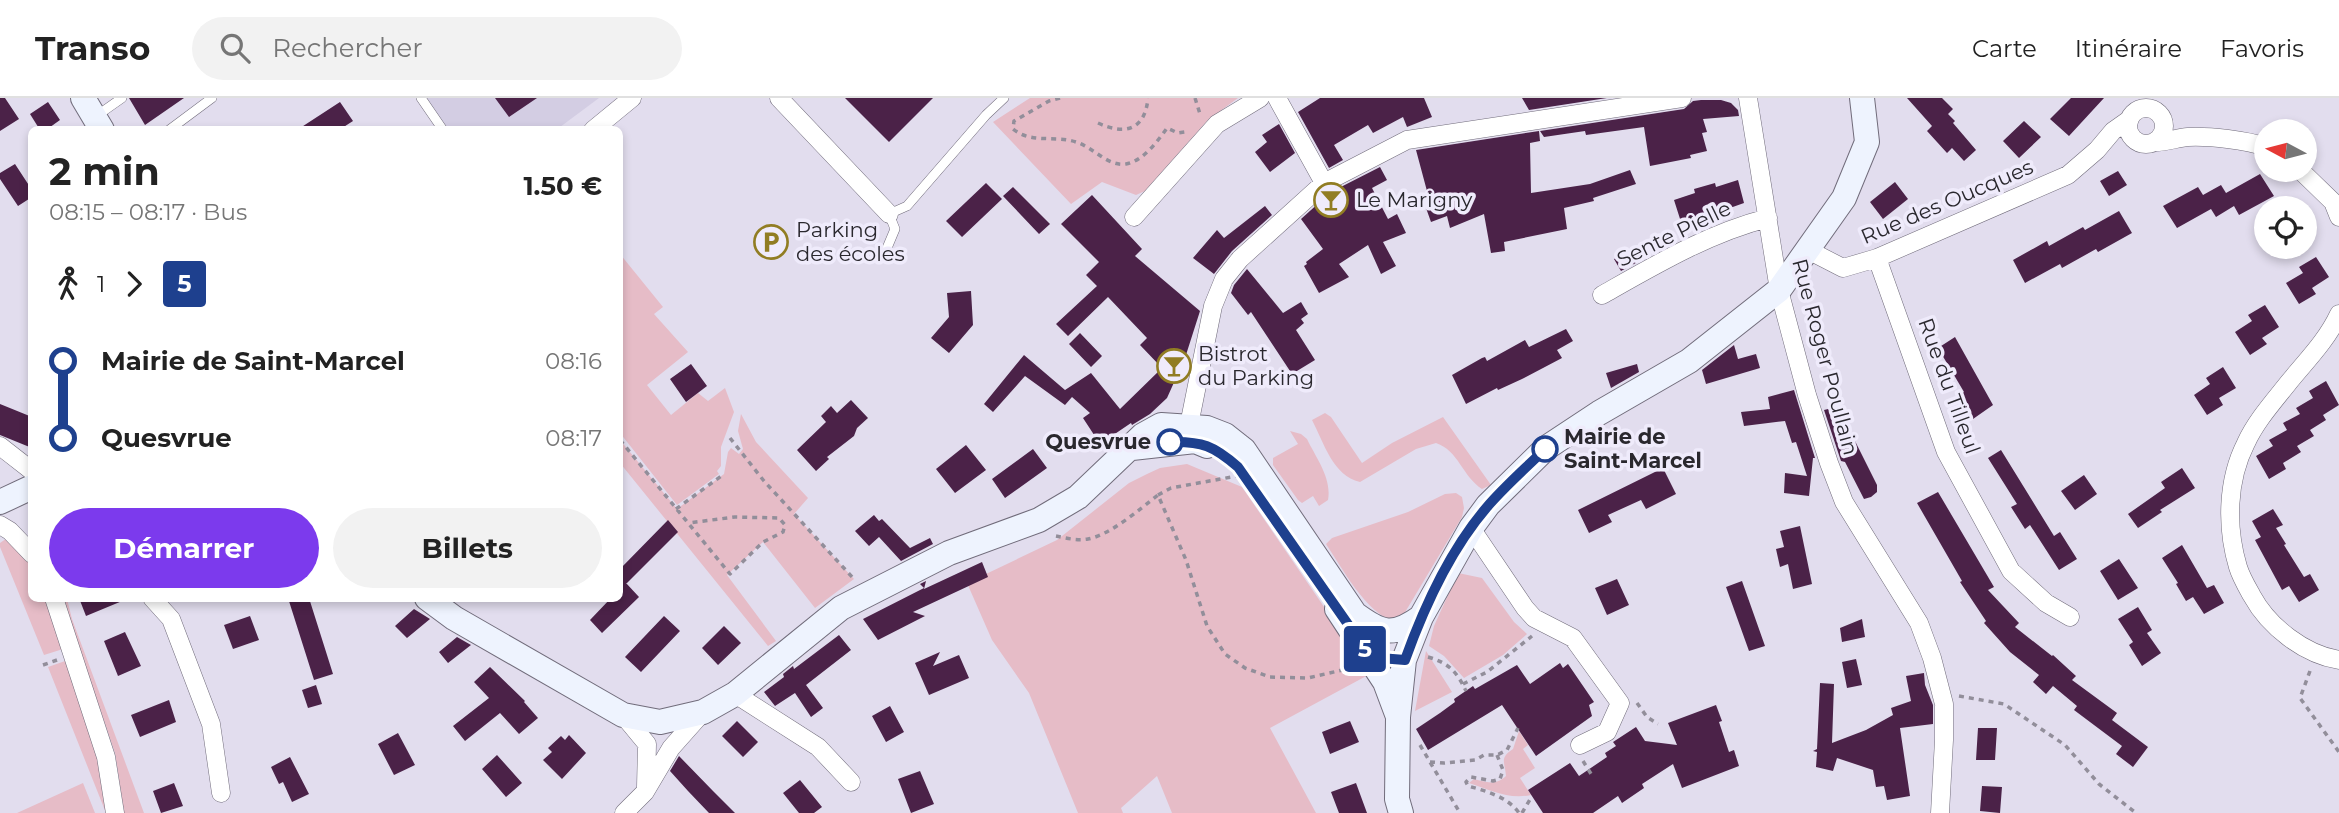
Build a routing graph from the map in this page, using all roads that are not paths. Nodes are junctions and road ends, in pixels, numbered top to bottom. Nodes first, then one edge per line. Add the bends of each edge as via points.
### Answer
1 (122, 98) edge
2 (212, 98) edge
3 (421, 98) edge
4 (632, 98) edge
5 (779, 98) edge
6 (1004, 98) edge
7 (1260, 98) edge
8 (1277, 98) edge
9 (1682, 98) edge
10 (1748, 98) edge
11 (2149, 102) edge
12 (1860, 112) edge
13 (93, 115) edge
14 (2130, 119) junction
15 (2164, 123) junction
16 (174, 126) edge
17 (440, 126) edge
18 (598, 126) edge
19 (2186, 137) junction
20 (2147, 142) junction
21 (2254, 143) edge
22 (2097, 150) junction
23 (2312, 182) edge
24 (1324, 183) junction
25 (889, 214) junction
26 (1134, 217) dead end
27 (2339, 217) edge
28 (1768, 218) junction
29 (887, 248) dead end
30 (1808, 250) junction
31 (1877, 258) junction
32 (1779, 290) junction
33 (1602, 295) dead end
34 (2339, 314) edge
35 (1187, 434) junction
36 (0, 446) edge
37 (28, 468) edge
38 (28, 489) edge
39 (0, 502) edge
40 (0, 525) edge
41 (1471, 528) junction
42 (28, 550) edge
43 (55, 602) edge
44 (156, 602) edge
45 (433, 602) edge
46 (1421, 617) junction
47 (2070, 617) dead end
48 (1369, 656) junction
49 (1406, 656) junction
50 (2339, 660) edge
51 (735, 694) junction
52 (703, 712) junction
53 (624, 715) junction
54 (1398, 717) junction
55 (1580, 745) dead end
56 (851, 782) dead end
57 (645, 792) junction
58 (221, 793) dead end
59 (116, 813) edge
60 (624, 813) edge
61 (1401, 813) edge
62 (1940, 813) edge

1 - 13 lane
2 - 16 lane
3 - 17 lane
4 - 18 street
5 - 25 street
6 - 25 lane via 907,206
7 - 26 street via 1217,124
8 - 24 street
9 - 24 street via 1407,140
10 - 28 street, Rue Roger Poullain
11 - 14 street
11 - 15 street
12 - 30 street via 1867,142 1844,198
14 - 20 street via 2129,131
14 - 22 street, Rue des Oucques
15 - 19 street
15 - 20 street via 2163,134
19 - 20 street, Rue des Oucques
19 - 21 street
20 - 22 street, Rue des Oucques
22 - 31 street, Rue des Oucques via 2068,175
23 - 27 street via 2333,202
24 - 35 street via 1224,279 1213,306
25 - 29 lane via 895,229
28 - 32 street, Rue Roger Poullain
28 - 33 street, Sente Pielle via 1677,253
30 - 31 street, Rue des Oucques via 1843,268
30 - 32 street
31 - 47 street, Rue du Tilleul via 1946,452 2011,571 2046,603
32 - 41 street via 1689,361 1546,449 1488,505
32 - 62 street, Rue Roger Poullain via 1807,395 1844,502 1919,623 1932,658 1944,704
34 - 50 street via 2332,330 2246,442 2232,481 2230,527 2238,569 2261,612 2287,636
35 - 46 street via 1207,428 1244,450 1355,614 1371,626 1391,632
35 - 48 street via 1238,467
35 - 51 street via 1132,448 1078,497 1039,520 949,553 841,607
36 - 37 street
38 - 39 street
40 - 42 street
41 - 46 street
41 - 55 street via 1525,608 1534,618 1573,638 1620,703 1607,732
43 - 59 street via 106,757
44 - 58 street via 171,618 211,723
45 - 53 street
46 - 49 street
48 - 49 street
48 - 54 street
49 - 54 street
51 - 52 street
51 - 56 street via 818,747
52 - 53 street via 660,722
52 - 57 street via 671,748
53 - 57 street via 647,744
54 - 61 street via 1397,799
57 - 60 street

